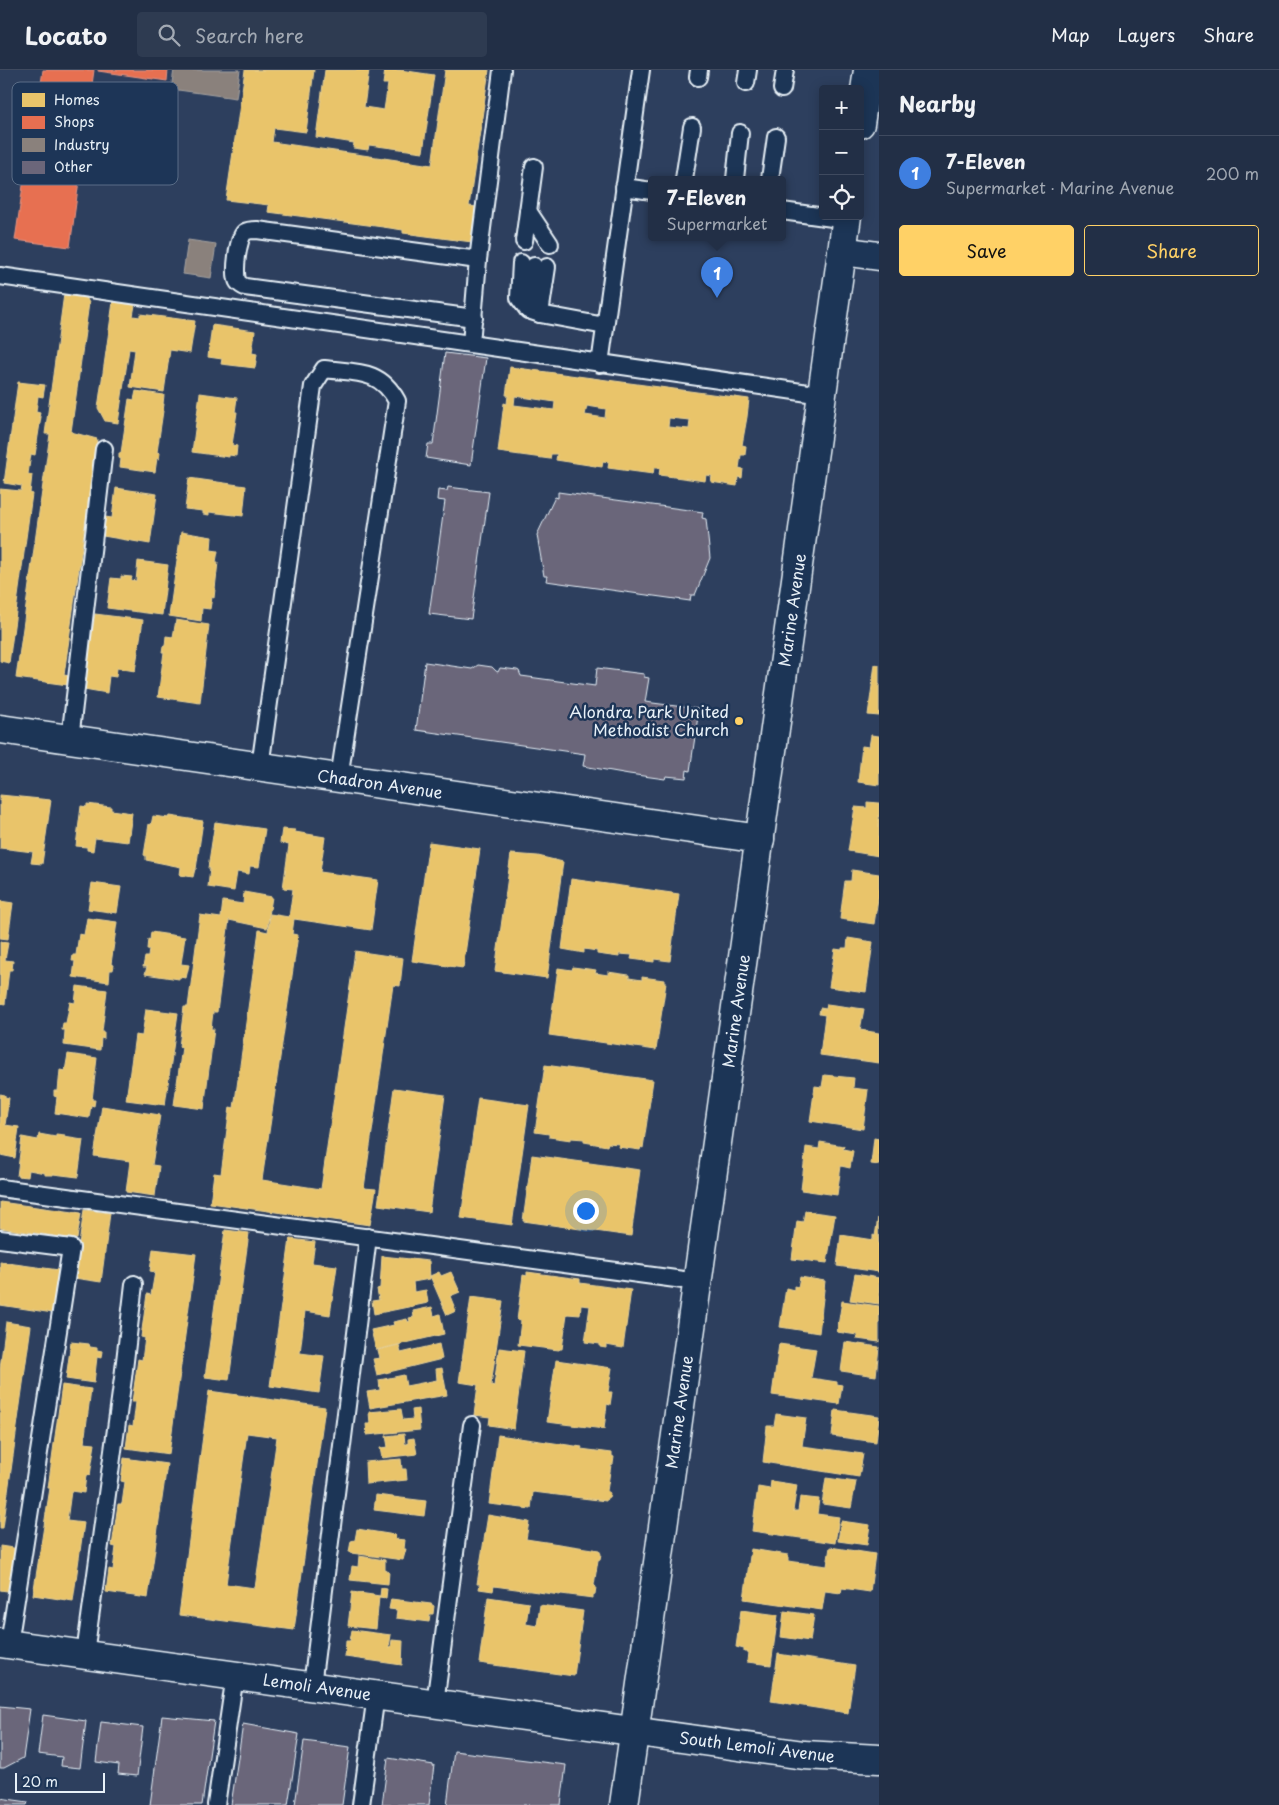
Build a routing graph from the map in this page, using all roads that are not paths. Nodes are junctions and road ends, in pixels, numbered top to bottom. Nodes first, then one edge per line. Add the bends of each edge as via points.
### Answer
1 (502, 70) edge
2 (641, 70) edge
3 (785, 70) edge
4 (868, 70) edge
5 (782, 89) dead end
6 (864, 97) edge
7 (692, 127) dead end
8 (740, 133) dead end
9 (776, 137) dead end
10 (534, 167) dead end
11 (684, 176) edge
12 (735, 176) edge
13 (770, 176) edge
14 (624, 186) junction
15 (648, 190) edge
16 (786, 210) edge
17 (528, 211) junction
18 (819, 215) edge
19 (847, 220) edge
20 (842, 251) junction
21 (879, 256) edge
22 (478, 260) junction
23 (0, 276) edge
24 (534, 312) junction
25 (474, 318) junction
26 (605, 326) junction
27 (471, 344) junction
28 (600, 364) junction
29 (822, 395) junction
30 (104, 449) dead end
31 (0, 729) edge
32 (70, 739) junction
33 (260, 767) junction
34 (339, 778) junction
35 (760, 839) junction
36 (0, 1188) edge
37 (368, 1237) junction
38 (0, 1239) edge
39 (698, 1282) junction
40 (134, 1284) dead end
41 (472, 1425) dead end
42 (5, 1643) edge
43 (85, 1654) junction
44 (235, 1676) junction
45 (312, 1686) junction
46 (376, 1695) junction
47 (434, 1703) junction
48 (634, 1731) junction
49 (879, 1759) edge
50 (216, 1805) edge
51 (361, 1805) edge
52 (624, 1805) edge

1 - 22 lane
2 - 14 lane
3 - 5 lane
4 - 6 street
7 - 11 lane
8 - 12 lane
9 - 13 lane
10 - 17 lane
14 - 15 lane
14 - 26 lane
16 - 18 lane
17 - 17 lane via 537,243 539,226
19 - 20 street, Marine Avenue
20 - 21 street
20 - 29 street, Marine Avenue
22 - 25 lane
22 - 25 lane via 247,230 240,239 235,274 244,287
23 - 27 lane
24 - 24 lane via 534,265 519,298
24 - 26 lane
25 - 27 lane
26 - 28 lane
27 - 28 lane
28 - 29 lane
29 - 35 street, Marine Avenue
30 - 32 lane
31 - 32 street, Chadron Avenue
32 - 33 street, Chadron Avenue
33 - 34 street, Chadron Avenue
33 - 34 lane via 313,386 324,370 373,376 390,388 396,401
34 - 35 street, Chadron Avenue
35 - 39 street, Marine Avenue
36 - 37 lane
37 - 39 lane
37 - 45 lane
38 - 42 lane via 71,1248
39 - 48 street, Marine Avenue
40 - 43 lane
41 - 47 lane
42 - 43 street, Lemoli Avenue
43 - 44 street, Lemoli Avenue
44 - 45 street, Lemoli Avenue
44 - 50 lane
45 - 46 street, Lemoli Avenue
46 - 47 street, Lemoli Avenue
46 - 51 lane
47 - 48 street, Lemoli Avenue
48 - 49 street, South Lemoli Avenue via 804,1755
48 - 52 street, Marine Avenue

